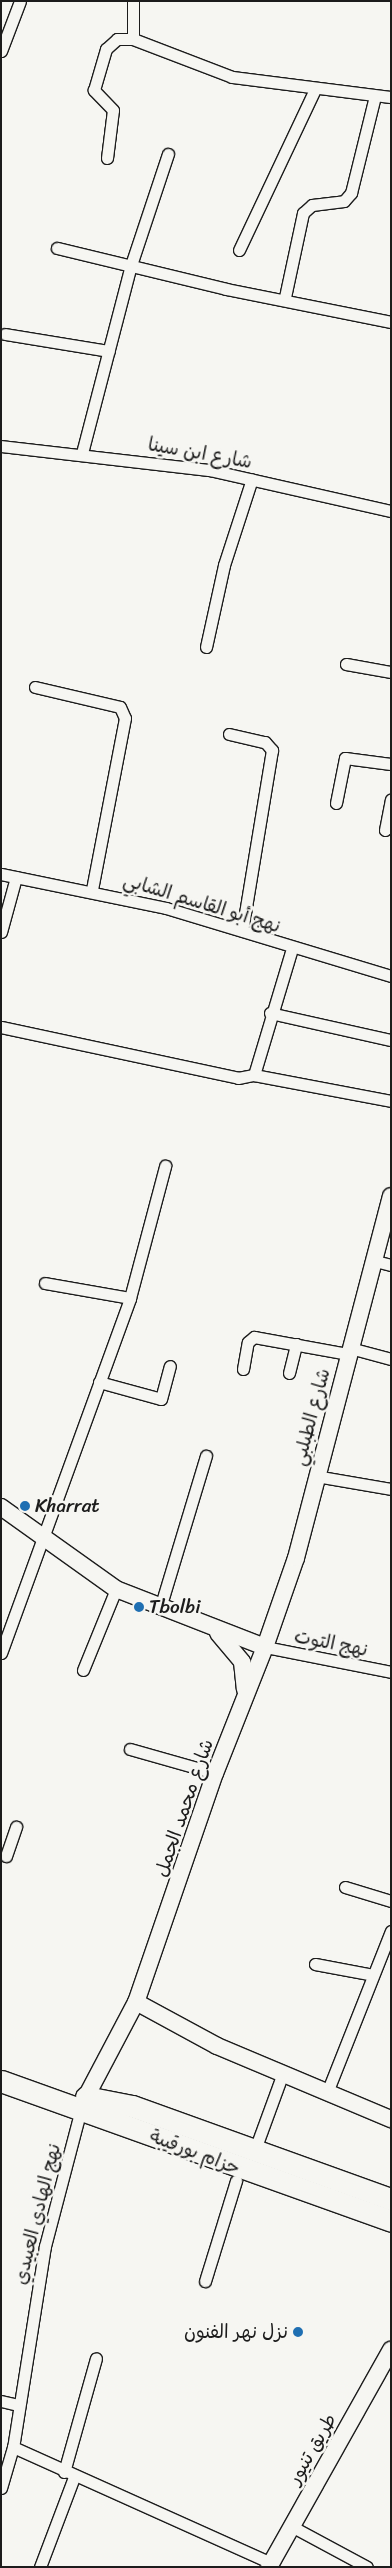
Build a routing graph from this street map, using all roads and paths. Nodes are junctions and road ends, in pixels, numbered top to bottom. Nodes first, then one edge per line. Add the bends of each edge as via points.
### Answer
1 (20, 1) edge
2 (133, 1) edge
3 (133, 39) junction
4 (1, 51) edge
5 (314, 90) junction
6 (375, 96) junction
7 (391, 97) edge
8 (168, 154) dead end
9 (107, 158) dead end
10 (57, 248) dead end
11 (239, 250) dead end
12 (131, 265) junction
13 (285, 297) junction
14 (391, 322) edge
15 (5, 334) dead end
16 (108, 351) junction
17 (1, 446) edge
18 (82, 453) junction
19 (252, 479) junction
20 (391, 512) edge
21 (206, 647) dead end
22 (346, 664) dead end
23 (391, 672) edge
24 (35, 687) dead end
25 (229, 734) dead end
26 (391, 764) edge
27 (391, 800) edge
28 (336, 803) dead end
29 (385, 830) dead end
30 (1, 874) edge
31 (16, 877) junction
32 (92, 890) junction
33 (242, 931) junction
34 (1, 932) edge
35 (292, 948) junction
36 (391, 976) edge
37 (270, 1013) junction
38 (1, 1027) edge
39 (391, 1040) edge
40 (254, 1074) junction
41 (391, 1100) edge
42 (165, 1166) dead end
43 (391, 1196) edge
44 (383, 1263) edge
45 (45, 1282) dead end
46 (130, 1298) junction
47 (296, 1344) junction
48 (349, 1351) junction
49 (391, 1358) edge
50 (170, 1366) dead end
51 (243, 1369) dead end
52 (289, 1373) dead end
53 (99, 1382) junction
54 (206, 1456) dead end
55 (316, 1476) junction
56 (391, 1488) edge
57 (1, 1506) edge
58 (42, 1534) junction
59 (116, 1589) junction
60 (160, 1608) junction
61 (213, 1629) junction
62 (265, 1647) junction
63 (1, 1653) edge
64 (83, 1670) dead end
65 (391, 1672) edge
66 (244, 1699) junction
67 (130, 1749) dead end
68 (215, 1773) junction
69 (16, 1827) dead end
70 (6, 1856) dead end
71 (345, 1887) dead end
72 (391, 1901) edge
73 (391, 1931) edge
74 (315, 1964) dead end
75 (372, 1975) junction
76 (136, 2002) junction
77 (1, 2069) edge
78 (283, 2073) junction
79 (1, 2081) edge
80 (328, 2090) junction
81 (84, 2103) junction
82 (391, 2119) edge
83 (258, 2144) dead end
84 (279, 2177) junction
85 (236, 2181) junction
86 (391, 2199) edge
87 (391, 2206) edge
88 (391, 2221) edge
89 (391, 2236) edge
90 (205, 2281) dead end
91 (391, 2351) edge
92 (96, 2358) dead end
93 (1, 2401) edge
94 (18, 2406) junction
95 (13, 2447) junction
96 (69, 2474) junction
97 (1, 2488) edge
98 (291, 2526) junction
99 (270, 2565) edge
100 (40, 2567) edge
101 (367, 2567) edge

1 - 4 street
2 - 3 street
3 - 5 street via 232,77
3 - 9 street via 117,39 106,49 94,90 114,110
5 - 6 street
5 - 11 street
6 - 7 street
6 - 13 street via 351,193 344,200 312,205 302,213
8 - 12 street
10 - 12 street
12 - 13 street via 226,289
12 - 16 street
13 - 14 street
15 - 16 street
16 - 18 street
17 - 18 street, شارع ابن سينا
18 - 19 street, شارع ابن سينا
19 - 20 street, شارع ابن سينا
19 - 21 street via 224,565
22 - 23 street
24 - 32 street via 120,708 124,718
25 - 33 street via 265,742 272,750
26 - 28 street via 345,758
27 - 29 street
30 - 31 street, نهج أبو القاسم الشابي
31 - 32 street, نهج أبو القاسم الشابي
31 - 34 street
32 - 33 street, نهج أبو القاسم الشابي
33 - 35 street, نهج أبو القاسم الشابي
35 - 36 street, نهج أبو القاسم الشابي
35 - 37 street
37 - 39 street
37 - 40 street
38 - 40 street via 238,1078
40 - 41 street
42 - 46 street
43 - 44 street, شارع الطبلبي
44 - 48 street, شارع الطبلبي
45 - 46 street
46 - 53 street
47 - 48 street
47 - 51 street via 254,1337 248,1342
47 - 52 street
48 - 49 street
48 - 55 street, شارع الطبلبي
50 - 53 street via 161,1399
53 - 58 street
54 - 60 street
55 - 56 street
55 - 62 street, شارع الطبلبي via 296,1558
57 - 58 street
58 - 59 street
58 - 63 street
59 - 60 street
59 - 64 street
60 - 61 street
61 - 62 street
61 - 66 street via 242,1662
62 - 65 street, نهج التوت
62 - 66 street, شارع محمد الجمل
66 - 68 street, شارع محمد الجمل
67 - 68 street
68 - 76 street, شارع محمد الجمل
69 - 70 street
71 - 72 street
73 - 75 street
74 - 75 street
75 - 80 street
76 - 78 street via 183,2030
76 - 81 street, شارع محمد الجمل
77 - 81 highway, حزام بورقيبة
78 - 80 street
78 - 83 street
79 - 81 highway, حزام بورقيبة
80 - 82 street
81 - 84 highway, حزام بورقيبة
81 - 85 highway via 133,2140
81 - 86 highway via 132,2106
81 - 94 street, نهج الهادي العبيدي via 45,2246
84 - 87 highway, حزام بورقيبة
84 - 88 highway, حزام بورقيبة
85 - 89 highway
85 - 90 street
91 - 98 street, طريق تنيور
92 - 96 street
93 - 94 street
94 - 95 street, نهج الهادي العبيدي
95 - 96 street
95 - 97 street, نهج الهادي العبيدي
96 - 99 street
96 - 100 street
98 - 99 street, طريق تنيور
98 - 101 street

